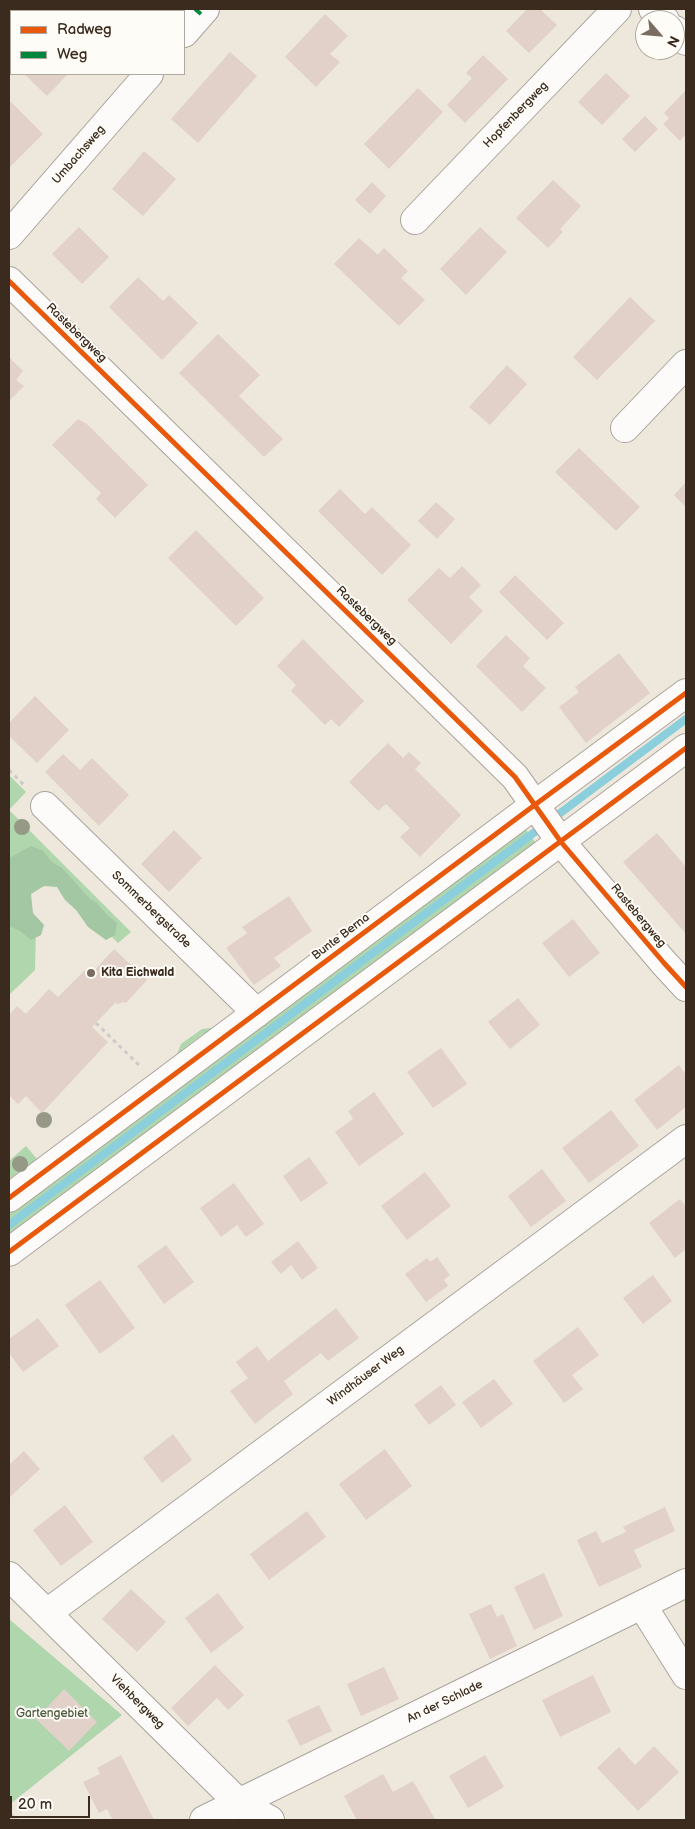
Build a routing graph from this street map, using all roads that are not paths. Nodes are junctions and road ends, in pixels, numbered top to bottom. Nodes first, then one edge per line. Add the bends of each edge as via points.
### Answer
1 (205, 9) edge
2 (617, 9) edge
3 (185, 32) edge
4 (148, 75) edge
5 (416, 220) dead end
6 (9, 235) edge
7 (9, 281) edge
8 (686, 364) edge
9 (625, 428) dead end
10 (686, 693) edge
11 (686, 748) edge
12 (45, 806) dead end
13 (548, 822) junction
14 (686, 987) edge
15 (257, 1013) junction
16 (686, 1139) edge
17 (9, 1198) edge
18 (9, 1252) edge
19 (9, 1576) edge
20 (686, 1583) edge
21 (642, 1606) junction
22 (46, 1613) junction
23 (686, 1675) edge
24 (239, 1802) junction
25 (204, 1820) edge
26 (270, 1820) edge

1 - 3 street
2 - 5 street, Hopfenbergweg
4 - 6 street, Umbachsweg
7 - 13 street, Rastebergweg via 515,777
8 - 9 street
10 - 13 street, Bunte Berna
11 - 13 street, Bunte Berna
12 - 15 street, Sommerbergstraße
13 - 14 street, Rastebergweg
13 - 15 street, Bunte Berna
13 - 18 street, Bunte Berna
15 - 17 street, Bunte Berna
16 - 22 street, Windhäuser Weg
19 - 22 street, Viehbergweg
20 - 21 street, An der Schlade
21 - 23 street
21 - 24 street, An der Schlade
22 - 24 street, Viehbergweg
24 - 25 street, An der Schlade
24 - 26 street, Viehbergweg

